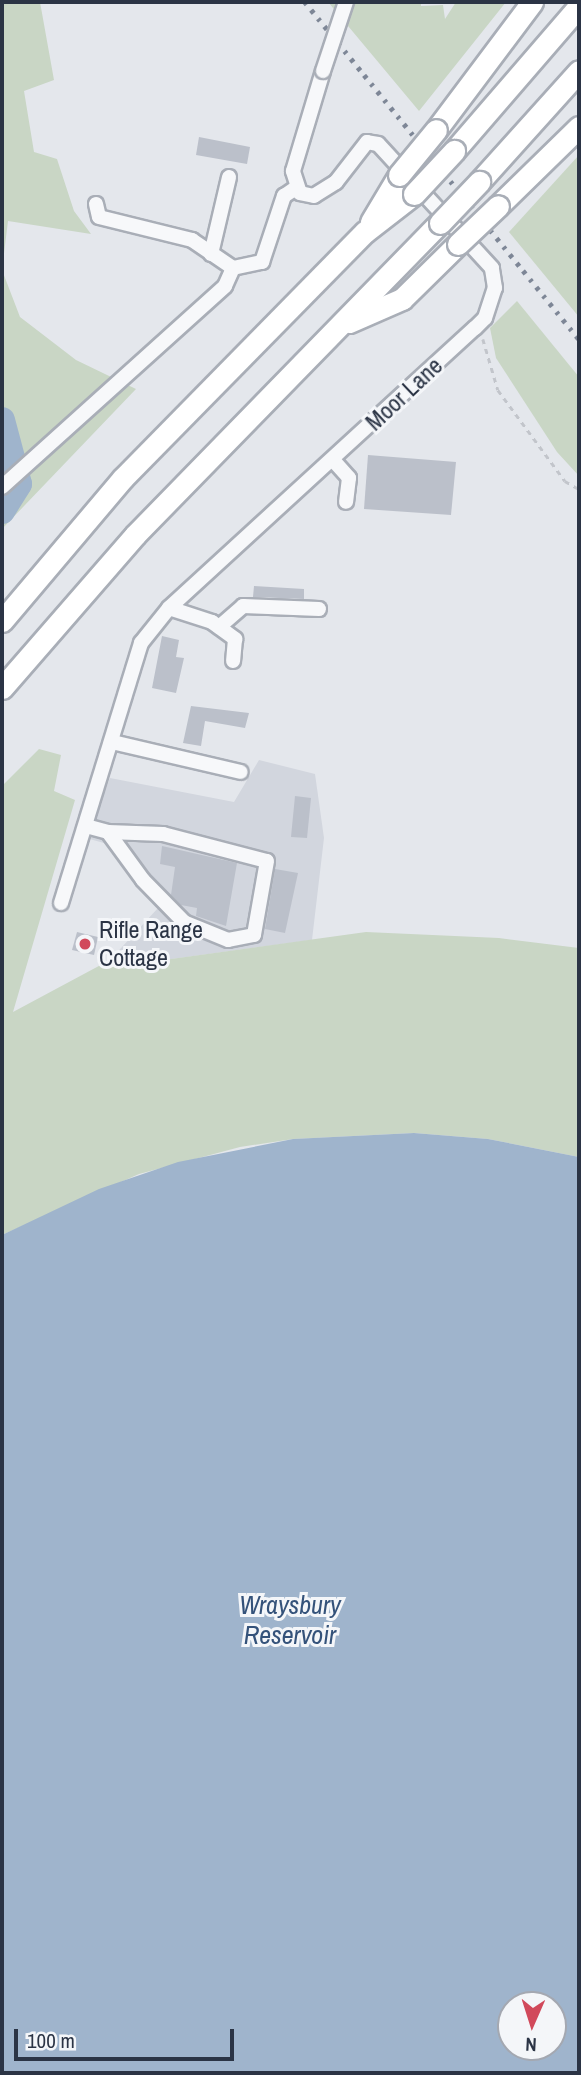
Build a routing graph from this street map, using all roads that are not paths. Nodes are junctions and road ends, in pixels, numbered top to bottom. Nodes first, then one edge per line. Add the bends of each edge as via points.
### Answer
1 (346, 2) edge
2 (532, 2) edge
3 (579, 6) edge
4 (579, 71) edge
5 (579, 127) edge
6 (229, 177) dead end
7 (296, 188) junction
8 (96, 204) dead end
9 (365, 232) junction
10 (211, 254) junction
11 (233, 268) junction
12 (341, 326) junction
13 (333, 460) junction
14 (2, 487) edge
15 (346, 502) dead end
16 (169, 608) junction
17 (319, 609) dead end
18 (2, 621) edge
19 (219, 627) junction
20 (233, 661) dead end
21 (2, 688) edge
22 (112, 742) junction
23 (241, 772) dead end
24 (86, 825) junction
25 (108, 832) junction
26 (61, 903) dead end

1 - 7 street, bridge via 293,171
2 - 9 highway, bridge via 399,175
3 - 9 highway, bridge via 414,194
4 - 12 highway, bridge
5 - 12 highway, bridge via 402,299
6 - 10 street
7 - 11 street via 284,196 262,262
7 - 13 street, Moor Lane via 314,196 336,182 367,142 385,149 492,268 495,288 485,318
8 - 10 street via 99,217 192,240
9 - 18 highway via 115,487
10 - 11 street
11 - 14 street via 225,286
12 - 21 highway via 135,535
13 - 15 street via 349,478
13 - 16 street, Moor Lane
16 - 19 street
16 - 22 street, Moor Lane via 141,643
17 - 19 street via 243,606
19 - 20 street via 235,639
22 - 23 street
22 - 24 street, Moor Lane
24 - 25 street
24 - 26 street, Moor Lane
25 - 25 street via 163,834 267,861 254,934 228,940 184,922 143,880

